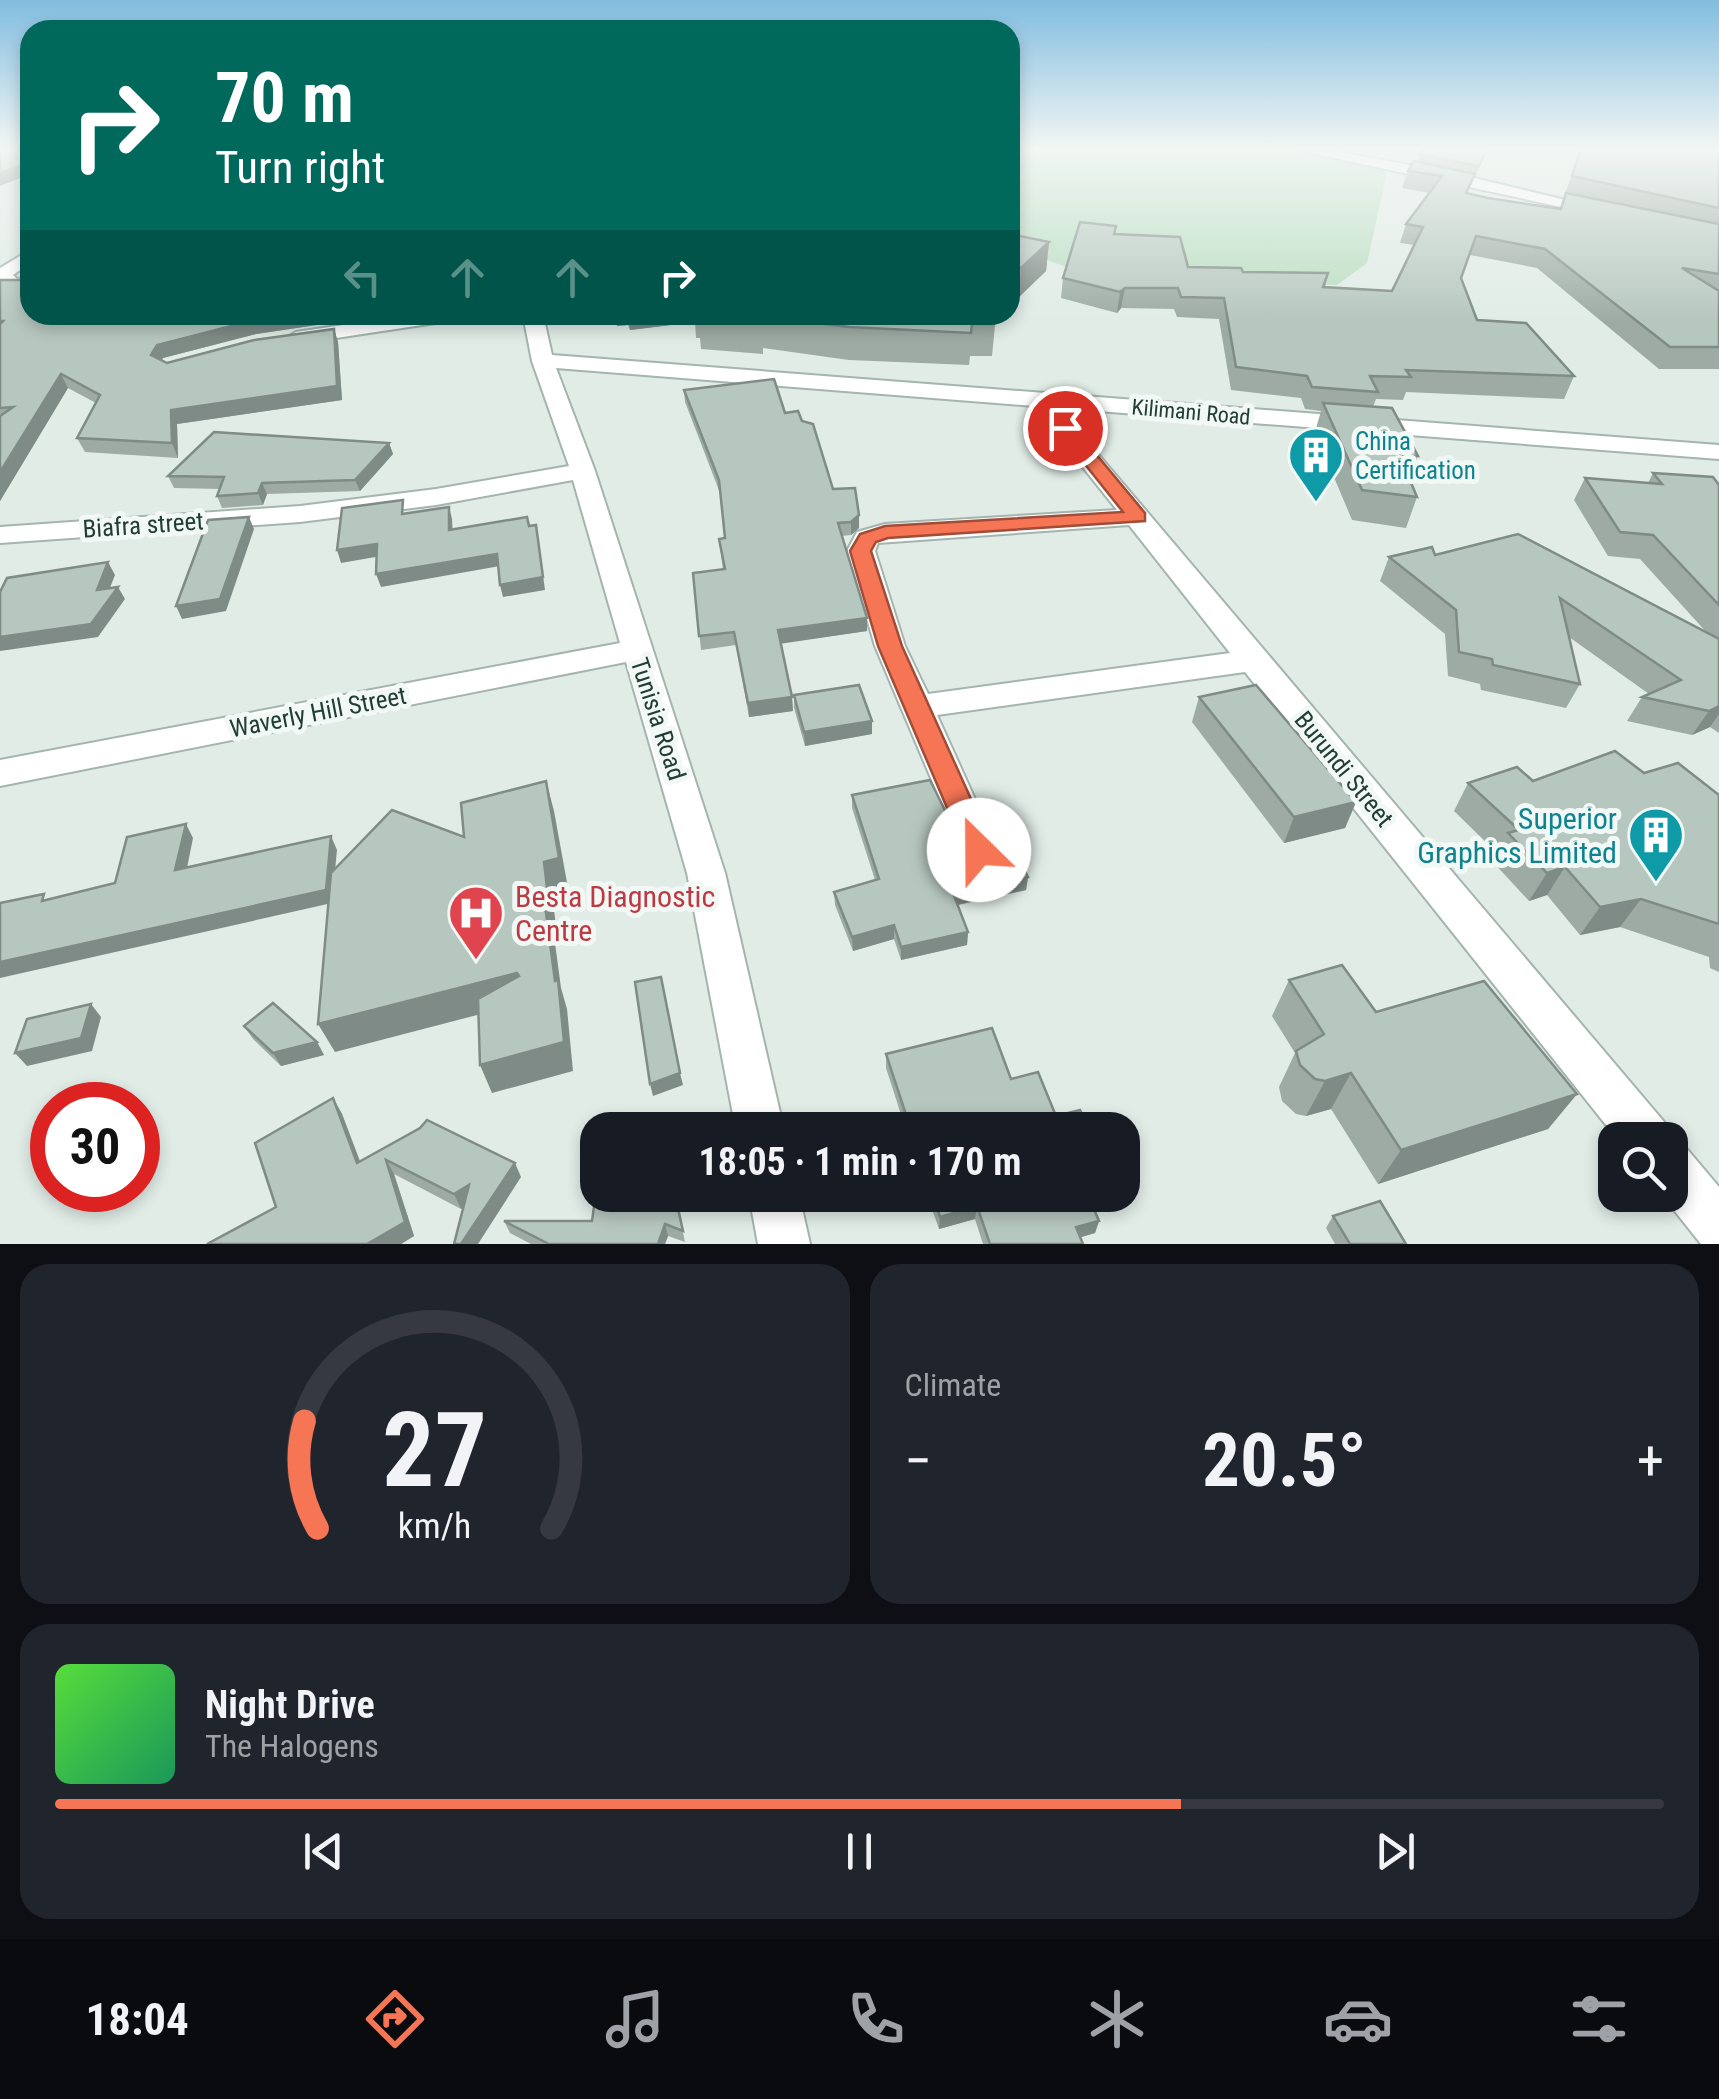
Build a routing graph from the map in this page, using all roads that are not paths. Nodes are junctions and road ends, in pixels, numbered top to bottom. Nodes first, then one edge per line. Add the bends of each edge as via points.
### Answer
1 (1583, 206) edge
2 (1626, 216) edge
3 (20, 262) edge
4 (18, 286) edge
5 (383, 325) edge
6 (535, 325) edge
7 (272, 342) edge
8 (543, 361) junction
9 (1040, 399) junction
10 (1719, 452) edge
11 (582, 471) junction
12 (1138, 517) junction
13 (0, 535) edge
14 (636, 650) junction
15 (1255, 660) junction
16 (918, 707) junction
17 (0, 773) edge
18 (979, 850) edge
19 (756, 1112) edge
20 (1633, 1122) edge
21 (1688, 1188) edge
22 (777, 1212) edge
23 (1719, 1226) edge
24 (784, 1244) edge

1 - 2 street
3 - 4 street via 2,275
5 - 7 street
6 - 8 street, Tunisia Road
8 - 9 street, Kilimani Road
8 - 11 street, Tunisia Road
9 - 10 street, Kilimani Road
9 - 12 street, Burundi Street
11 - 13 street, Biafra street via 300,514
11 - 14 street, Tunisia Road
12 - 15 street, Burundi Street
12 - 16 street via 867,538 861,551 890,646
14 - 17 street, Waverly Hill Street
14 - 19 street, Tunisia Road via 706,873
15 - 16 street
15 - 20 street, Burundi Street
16 - 18 street
21 - 23 street
22 - 24 street

